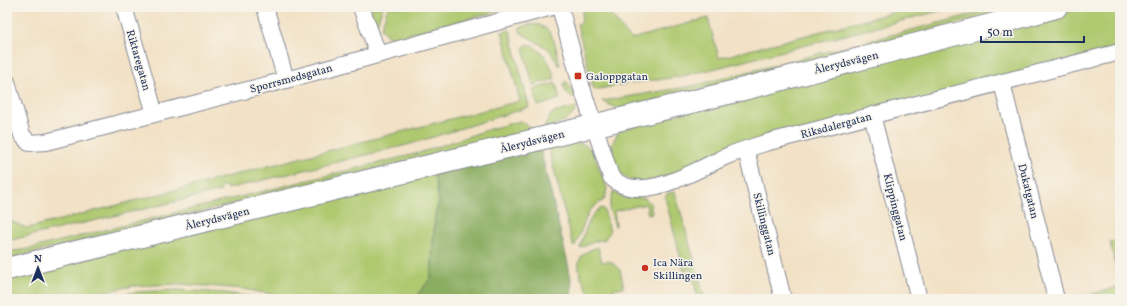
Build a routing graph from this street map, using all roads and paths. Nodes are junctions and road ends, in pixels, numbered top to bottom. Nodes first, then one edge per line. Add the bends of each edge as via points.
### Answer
1 (124, 7) edge
2 (265, 7) edge
3 (361, 7) edge
4 (552, 7) edge
5 (560, 7) edge
6 (1056, 7) edge
7 (1120, 52) edge
8 (378, 54) junction
9 (286, 80) junction
10 (7, 82) edge
11 (1002, 83) junction
12 (155, 114) junction
13 (872, 115) junction
14 (594, 126) junction
15 (746, 150) junction
16 (7, 269) edge
17 (783, 299) edge
18 (919, 299) edge
19 (1056, 299) edge

1 - 12 street, Riktaregatan
2 - 9 street
3 - 8 street
4 - 8 street, Sporrsmedsgatan
5 - 14 street
6 - 14 main road, Ålerydsvägen
7 - 11 street, Riksdalergatan
8 - 9 street, Sporrsmedsgatan
9 - 12 street, Sporrsmedsgatan
10 - 12 street, Sporrsmedsgatan via 22,135 30,143 46,142
11 - 13 street, Riksdalergatan
11 - 19 street, Dukatgatan
13 - 15 street, Riksdalergatan
13 - 18 street, Klippinggatan
14 - 15 street, Riksdalergatan via 611,177 630,188 640,189 680,179
14 - 16 main road, Ålerydsvägen
15 - 17 street, Skillinggatan

